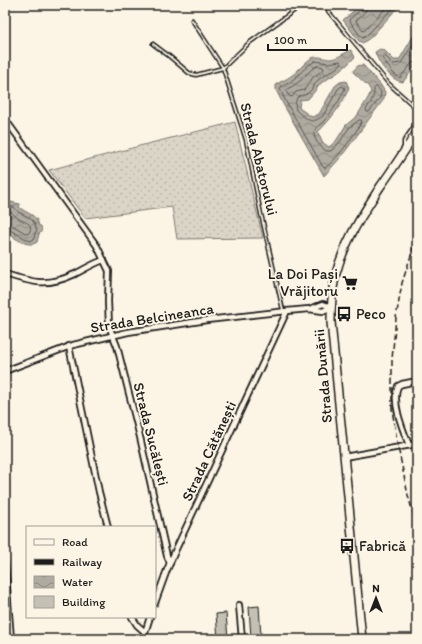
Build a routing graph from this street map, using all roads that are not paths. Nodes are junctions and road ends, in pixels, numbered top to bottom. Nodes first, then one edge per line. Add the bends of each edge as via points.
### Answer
1 (302, 5) edge
2 (328, 5) edge
3 (192, 20) dead end
4 (153, 44) dead end
5 (223, 68) junction
6 (417, 109) edge
7 (5, 119) edge
8 (417, 124) edge
9 (417, 132) edge
10 (404, 151) junction
11 (104, 260) junction
12 (5, 274) edge
13 (332, 307) junction
14 (285, 311) junction
15 (112, 335) junction
16 (69, 346) junction
17 (5, 371) edge
18 (417, 381) edge
19 (417, 444) edge
20 (409, 445) junction
21 (344, 457) junction
22 (108, 526) edge
23 (5, 563) edge
24 (170, 563) junction
25 (156, 599) edge
26 (239, 605) dead end
27 (132, 618) edge
28 (150, 618) edge
29 (145, 632) junction
30 (11, 639) edge
31 (142, 639) edge
32 (242, 639) edge
33 (362, 639) edge

1 - 5 lane via 249,43
2 - 6 lane via 328,11 388,83
3 - 5 lane, Strada Abatorului
4 - 5 lane via 196,75
5 - 14 lane, Strada Abatorului via 246,140
7 - 11 street, Strada Sucălești via 97,246
8 - 10 lane via 404,141
9 - 10 highway, Strada Dunării
10 - 13 highway, Strada Dunării via 344,248 332,291
11 - 12 street via 74,274 44,283
11 - 15 street, Strada Sucălești via 109,271 108,316
13 - 14 street, Strada Belcineanca via 323,311
13 - 21 highway, Strada Dunării via 331,322
14 - 15 street, Strada Belcineanca
14 - 24 street, Strada Cătănești
15 - 16 street, Strada Belcineanca
15 - 24 street, Strada Sucălești via 117,346
16 - 17 street, Strada Belcineanca
16 - 22 street
18 - 20 street via 402,384 397,389 398,417
19 - 20 street
20 - 21 street
21 - 33 highway, Strada Dunării
23 - 30 street
24 - 25 street, Strada Cătănești
26 - 32 street
27 - 29 street via 136,625
28 - 29 street
29 - 31 street

